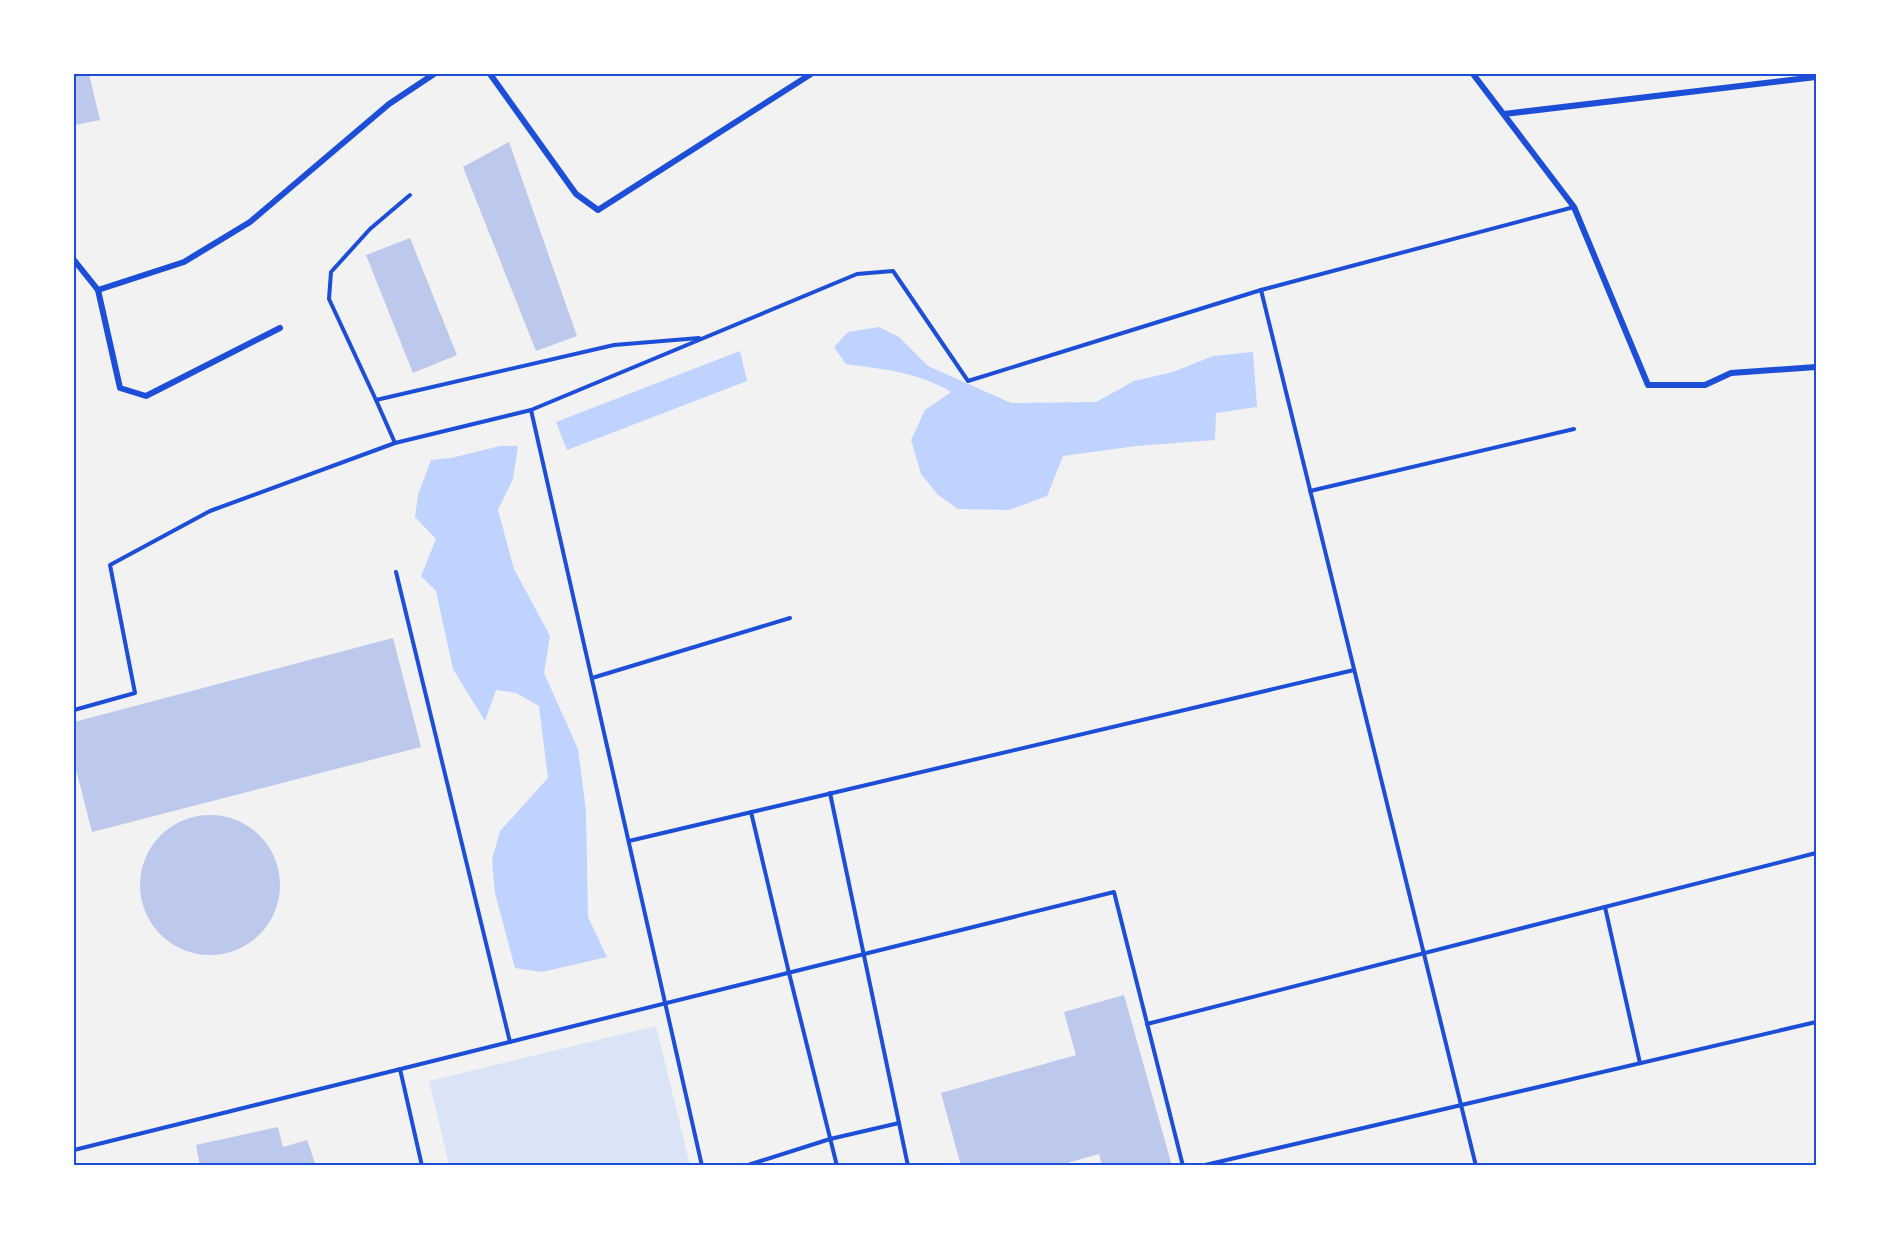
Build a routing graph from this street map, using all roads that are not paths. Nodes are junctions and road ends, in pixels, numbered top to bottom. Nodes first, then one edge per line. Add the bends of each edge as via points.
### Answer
1 (434, 74) edge
2 (489, 74) edge
3 (811, 74) edge
4 (1473, 74) edge
5 (1816, 77) edge
6 (1504, 114) junction
7 (410, 195) dead end
8 (1574, 207) junction
9 (74, 260) edge
10 (98, 290) junction
11 (1261, 290) junction
12 (280, 328) dead end
13 (704, 338) junction
14 (1816, 367) edge
15 (376, 400) junction
16 (531, 410) junction
17 (1574, 429) dead end
18 (395, 443) junction
19 (1310, 491) junction
20 (396, 572) dead end
21 (790, 618) dead end
22 (1354, 670) junction
23 (592, 678) junction
24 (74, 710) edge
25 (830, 793) junction
26 (751, 812) junction
27 (629, 841) junction
28 (1816, 853) edge
29 (1605, 907) junction
30 (1424, 953) junction
31 (863, 955) junction
32 (789, 973) junction
33 (665, 1004) junction
34 (1816, 1022) edge
35 (1147, 1024) junction
36 (510, 1042) junction
37 (1640, 1064) junction
38 (400, 1070) junction
39 (1461, 1106) junction
40 (899, 1123) junction
41 (830, 1139) junction
42 (74, 1150) edge
43 (422, 1166) edge
44 (702, 1166) edge
45 (745, 1166) edge
46 (837, 1166) edge
47 (908, 1166) edge
48 (1182, 1166) edge
49 (1201, 1166) edge
50 (1476, 1166) edge

1 - 10 street via 389,104 250,222 184,262
2 - 3 street via 576,194 598,210
4 - 6 street
5 - 6 street
6 - 8 street
7 - 15 lane via 370,229 331,272 329,299
8 - 11 lane
8 - 14 street via 1648,385 1705,386 1731,373
9 - 10 street
10 - 12 street via 120,388 146,396
11 - 13 lane via 968,381 893,271 857,274
11 - 19 lane
13 - 15 lane via 614,345
13 - 16 lane
15 - 18 lane
16 - 18 lane
16 - 23 lane
17 - 19 lane
18 - 24 lane via 210,511 110,565 135,693
19 - 22 lane
20 - 36 lane
21 - 23 lane
22 - 25 lane
22 - 30 lane
23 - 27 lane
25 - 26 lane
25 - 31 lane
26 - 27 lane
26 - 32 lane
27 - 33 lane
28 - 29 lane
29 - 30 lane
29 - 37 lane
30 - 35 lane
30 - 39 lane
31 - 32 lane
31 - 35 lane via 1114,892
31 - 40 lane
32 - 33 lane
32 - 41 lane
33 - 36 lane
33 - 44 lane
34 - 37 lane
35 - 48 lane
36 - 38 lane
37 - 39 lane
38 - 42 lane
38 - 43 lane
39 - 49 lane
39 - 50 lane
40 - 41 lane
40 - 47 lane
41 - 45 lane
41 - 46 lane

